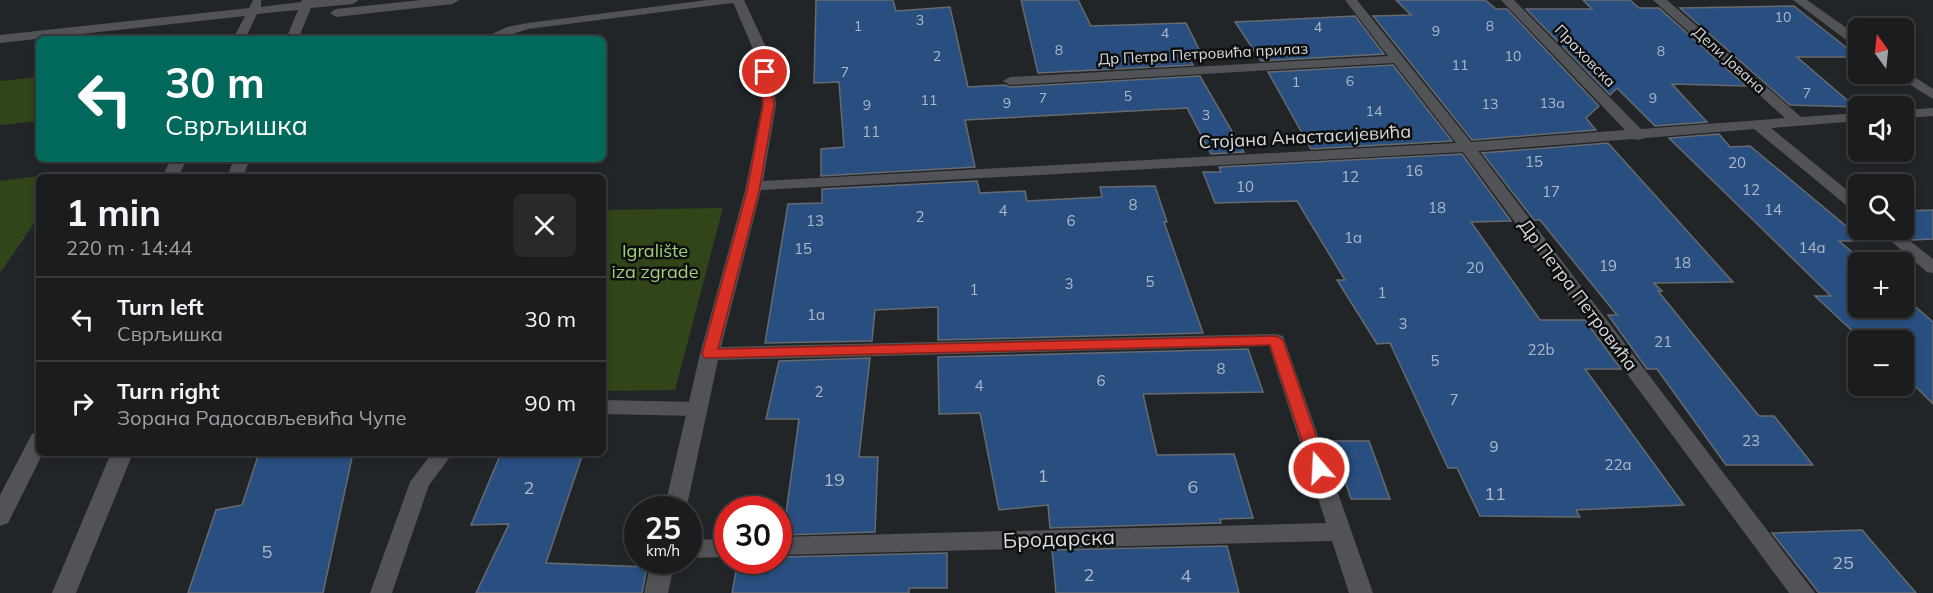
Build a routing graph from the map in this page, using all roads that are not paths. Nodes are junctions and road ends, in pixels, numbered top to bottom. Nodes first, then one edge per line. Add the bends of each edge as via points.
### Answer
1 (353, 0) edge
2 (453, 0) edge
3 (735, 0) edge
4 (1351, 0) edge
5 (1507, 0) edge
6 (1659, 0) edge
7 (1799, 0) edge
8 (256, 5) edge
9 (305, 8) edge
10 (247, 24) junction
11 (1848, 35) edge
12 (131, 36) edge
13 (241, 36) edge
14 (293, 36) edge
15 (494, 36) edge
16 (0, 39) edge
17 (36, 45) edge
18 (0, 49) edge
19 (1399, 59) junction
20 (1010, 81) dead end
21 (1914, 82) edge
22 (1933, 95) edge
23 (1933, 112) edge
24 (1914, 113) edge
25 (1848, 118) edge
26 (1798, 122) junction
27 (1758, 125) junction
28 (1639, 136) junction
29 (1467, 147) junction
30 (753, 186) junction
31 (1848, 199) edge
32 (1898, 240) edge
33 (1933, 268) edge
34 (710, 354) junction
35 (606, 407) edge
36 (697, 409) junction
37 (36, 445) edge
38 (121, 456) edge
39 (441, 456) edge
40 (678, 496) edge
41 (0, 517) edge
42 (1340, 532) junction
43 (792, 546) edge
44 (660, 574) edge
45 (64, 593) edge
46 (381, 593) edge
47 (656, 593) edge
48 (1361, 593) edge
49 (1803, 593) edge

1 - 9 street
2 - 9 street
3 - 15 lane via 528,26
3 - 30 street via 763,56 769,105
4 - 19 street, Др Петра Петровића
5 - 28 street, Праховска
6 - 26 street, Дели Јована
7 - 11 street
8 - 9 street
8 - 10 street
8 - 16 street
9 - 10 street
9 - 14 street
10 - 12 street
10 - 13 street
17 - 18 street
19 - 20 street, Др Петра Петровића прилаз
19 - 29 street, Др Петра Петровића
21 - 22 street
23 - 24 street
25 - 26 street, Стојана Анастасијевића
26 - 27 street, Стојана Анастасијевића
27 - 28 street, Стојана Анастасијевића
27 - 31 street
28 - 29 street, Стојана Анастасијевића
29 - 30 street, Стојана Анастасијевића
29 - 49 street, Др Петра Петровића
30 - 34 street
32 - 33 street
34 - 36 street
34 - 42 street via 1276,340
35 - 36 lane
36 - 40 street
37 - 41 street
38 - 45 street
39 - 46 lane via 420,483
42 - 43 street, Бродарска
42 - 48 street
44 - 47 street

